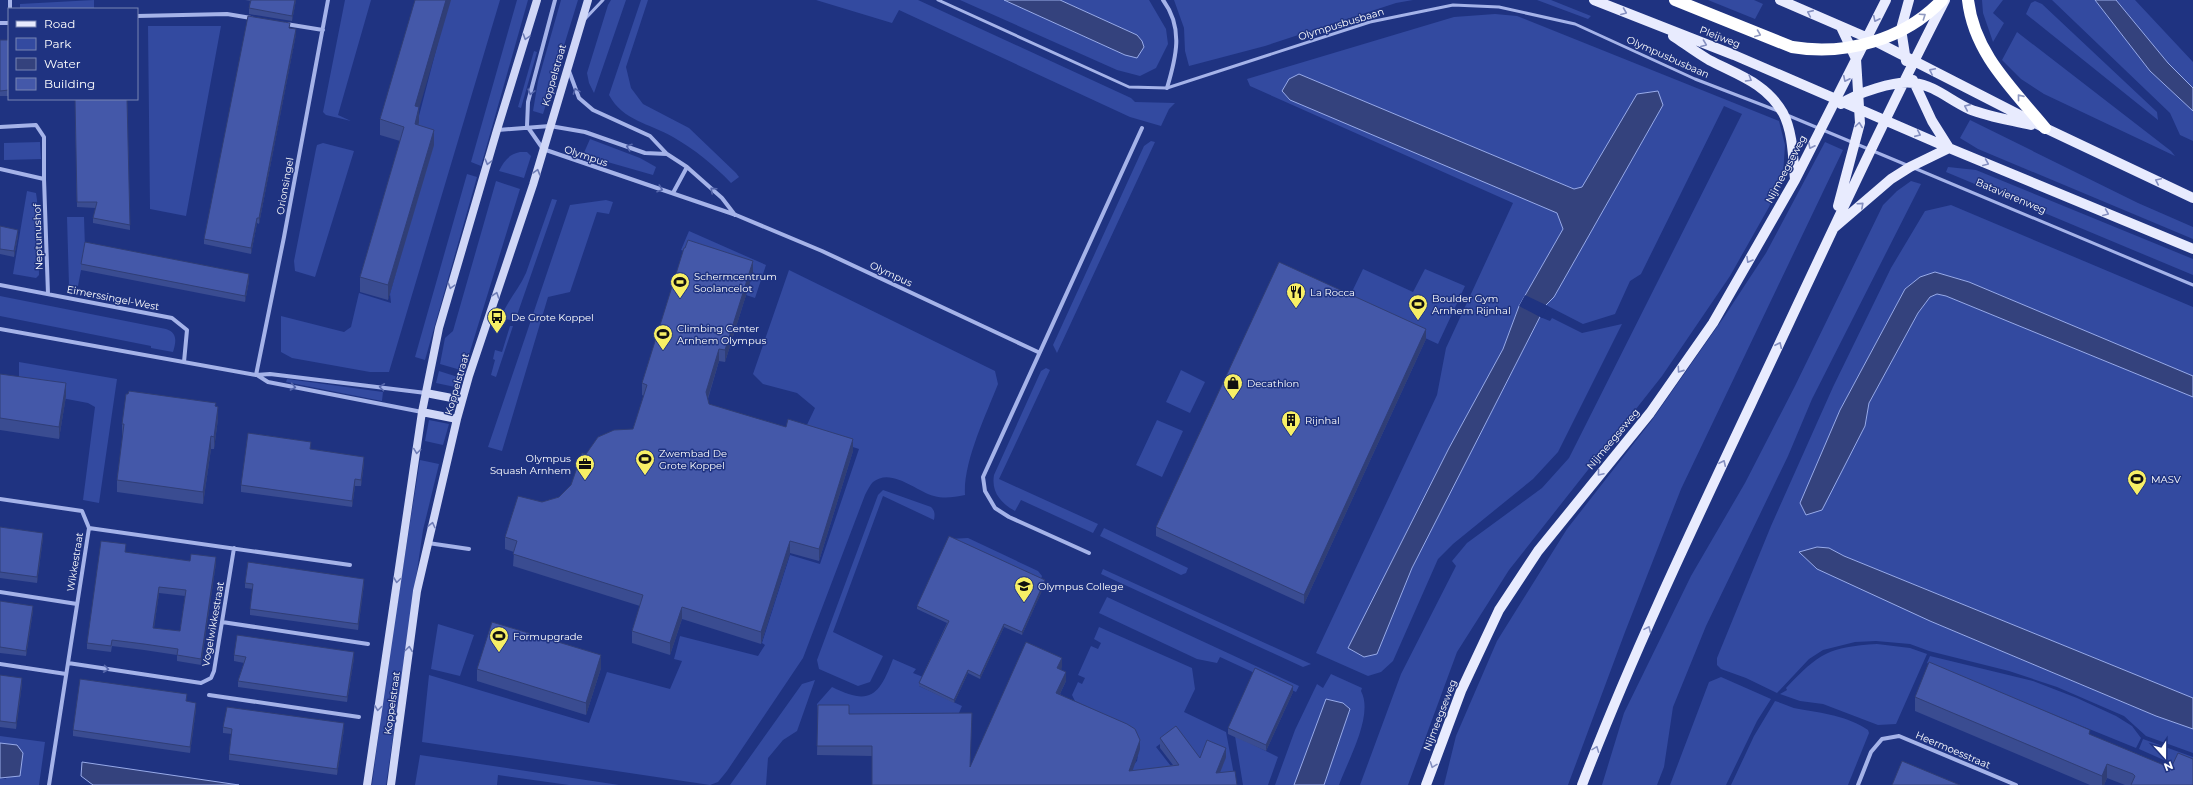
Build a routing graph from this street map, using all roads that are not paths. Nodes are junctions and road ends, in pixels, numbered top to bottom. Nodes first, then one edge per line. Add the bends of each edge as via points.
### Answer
1 (328, 0) edge
2 (537, 0) edge
3 (555, 0) edge
4 (588, 0) edge
5 (602, 0) edge
6 (938, 0) edge
7 (1162, 0) edge
8 (1594, 0) edge
9 (1674, 0) edge
10 (1780, 0) edge
11 (1886, 0) edge
12 (1909, 0) edge
13 (1942, 0) edge
14 (1945, 0) edge
15 (1968, 0) edge
16 (138, 16) edge
17 (257, 19) edge
18 (280, 23) edge
19 (580, 25) junction
20 (1654, 25) junction
21 (1841, 26) junction
22 (1902, 29) junction
23 (323, 30) junction
24 (1862, 46) junction
25 (1910, 59) junction
26 (567, 66) junction
27 (1909, 83) junction
28 (1167, 88) junction
29 (1860, 94) junction
30 (1840, 100) junction
31 (1860, 109) junction
32 (1783, 113) junction
33 (1886, 120) junction
34 (527, 126) junction
35 (550, 126) junction
36 (0, 127) edge
37 (1142, 128) dead end
38 (1820, 128) junction
39 (2045, 128) junction
40 (497, 130) junction
41 (1856, 143) junction
42 (1950, 148) junction
43 (543, 149) junction
44 (1871, 150) junction
45 (667, 154) junction
46 (687, 166) junction
47 (1910, 167) junction
48 (0, 169) edge
49 (44, 179) junction
50 (1795, 180) junction
51 (673, 193) junction
52 (2193, 198) edge
53 (736, 215) junction
54 (1832, 231) junction
55 (2193, 249) edge
56 (0, 285) edge
57 (2193, 285) edge
58 (48, 294) junction
59 (0, 329) edge
60 (1038, 352) junction
61 (184, 362) junction
62 (256, 375) junction
63 (426, 393) junction
64 (462, 400) junction
65 (422, 412) junction
66 (457, 419) junction
67 (0, 499) edge
68 (89, 528) junction
69 (428, 543) junction
70 (234, 548) junction
71 (469, 550) dead end
72 (1089, 554) dead end
73 (350, 565) dead end
74 (0, 592) edge
75 (77, 604) junction
76 (222, 622) junction
77 (368, 644) dead end
78 (68, 663) junction
79 (0, 664) edge
80 (66, 674) junction
81 (209, 695) dead end
82 (359, 717) dead end
83 (49, 785) edge
84 (367, 785) edge
85 (391, 785) edge
86 (1426, 785) edge
87 (1582, 785) edge
88 (1858, 785) edge
89 (2016, 785) edge

1 - 23 street, Orionsingel
2 -> 40 street, Koppelstraat
3 -> 34 street via 528,102
4 - 19 street, Koppelstraat
5 - 19 lane
6 - 28 lane, Olympusbusbaan via 1129,87
7 - 28 street via 1167,6 1177,37 1176,56
8 -> 20 main road, Pleijweg
9 -> 24 highway, Pleijweg via 1792,47 1812,50
21 -> 10 main road
11 -> 24 main road, Nijmeegseweg
12 - 22 main road
22 -> 13 highway via 1934,9
14 - 25 main road
39 -> 15 highway via 1990,62 1975,34
16 - 17 street via 227,14
18 - 23 street
19 - 26 street, Koppelstraat
20 -> 30 main road, Pleijweg via 1734,55
20 -> 32 main road via 1710,60 1738,72 1759,85 1772,97
21 - 24 main road
21 - 24 main road
22 - 24 highway
22 - 25 main road
23 - 62 street, Orionsingel
24 - 25 main road
24 - 29 main road
24 -> 30 main road, Nijmeegseweg
25 - 27 main road
39 -> 25 main road
26 - 35 street, Koppelstraat
45 -> 26 street, Olympus via 650,136 593,110 579,98
27 - 29 main road
27 - 33 main road
39 -> 27 main road via 1968,108 1930,88
27 - 42 main road
28 - 32 lane, Olympusbusbaan via 1370,22 1453,5 1499,7 1575,24 1695,79
29 - 30 main road
29 - 31 main road
30 - 31 main road, Batavierenweg
30 - 38 main road, Nijmeegseweg
31 - 33 main road, Batavierenweg
41 -> 31 main road
32 - 38 lane, Olympusbusbaan
32 - 50 main road via 1788,128
33 -> 42 main road, Batavierenweg
33 - 44 main road
34 - 35 street, Olympus
34 - 40 street, Olympus
34 - 43 street
35 - 43 street, Koppelstraat
45 -> 35 street, Olympus via 645,153 585,132
36 - 49 street, Neptunushof via 36,125 44,138
37 - 60 street
38 - 41 lane, Batavierenweg
38 -> 50 main road, Nijmeegseweg
52 -> 39 main road
40 -> 63 street, Koppelstraat via 438,328
41 - 44 lane, Batavierenweg
41 - 54 main road
42 - 47 main road
42 -> 55 main road, Batavierenweg
43 -> 51 street, Olympus
64 -> 43 street, Koppelstraat
44 - 47 lane, Batavierenweg
44 - 54 main road
45 - 46 street, Olympus
46 - 51 street
53 -> 46 street, Olympus via 722,198
54 -> 47 main road via 1877,190
47 - 57 lane, Batavierenweg
48 - 49 street
49 - 58 street, Neptunushof
50 -> 86 main road, Nijmeegseweg via 1713,323 1650,413 1538,551 1499,610 1461,691
51 - 53 street, Olympus
53 - 60 street, Olympus via 822,250
87 -> 54 main road via 1608,719 1700,513
56 - 58 street, Eimerssingel-West
58 - 61 street, Eimerssingel-West via 172,318 187,330
59 - 61 street
60 - 72 street via 983,477 985,491 995,508 1009,517
61 - 62 street
63 -> 62 street via 270,374
62 -> 65 street via 268,382
63 - 64 street
63 - 65 street, Koppelstraat
64 - 66 street, Koppelstraat
65 - 66 street
65 -> 84 street, Koppelstraat
69 -> 66 street, Koppelstraat
67 - 68 street, Wikkestraat via 82,511
68 - 70 street
68 - 75 street, Wikkestraat
69 - 71 street
85 -> 69 street, Koppelstraat via 417,591
70 - 73 street
70 - 76 street, Vogelwikkestraat
74 - 75 street, Wikkestraat
75 - 78 street, Wikkestraat
76 - 77 street
78 -> 76 street, Vogelwikkestraat via 201,683 211,678 214,671
78 - 80 street, Wikkestraat
79 - 80 street
80 - 83 street, Wikkestraat
81 - 82 street
88 - 89 street, Heermoesstraat via 1871,752 1882,739 1899,736

